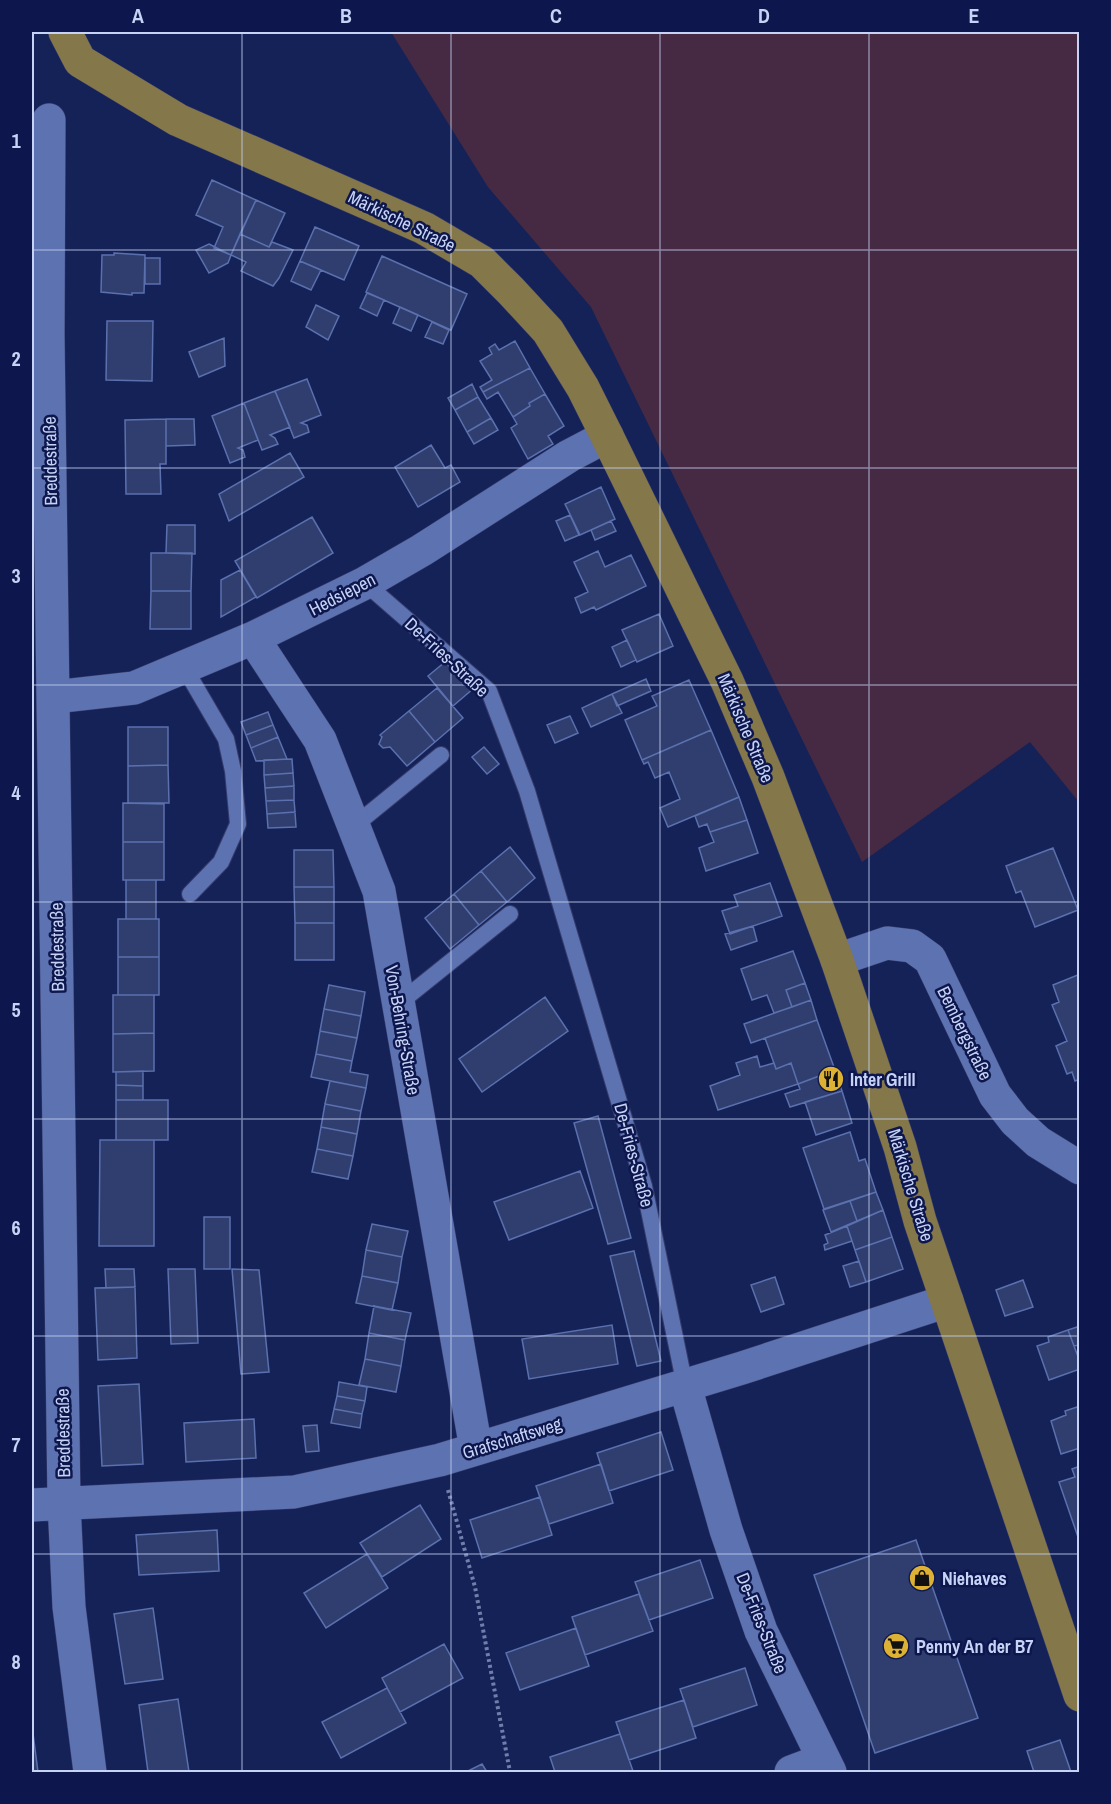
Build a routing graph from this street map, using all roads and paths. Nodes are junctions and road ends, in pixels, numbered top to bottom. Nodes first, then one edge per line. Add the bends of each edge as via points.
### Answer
1 (65, 32) edge
2 (49, 120) dead end
3 (40, 334) edge
4 (607, 436) junction
5 (365, 583) junction
6 (253, 638) junction
7 (184, 667) junction
8 (54, 697) junction
9 (441, 755) dead end
10 (354, 826) junction
11 (190, 894) dead end
12 (510, 914) dead end
13 (837, 960) junction
14 (399, 1004) junction
15 (1080, 1168) edge
16 (947, 1301) junction
17 (685, 1386) junction
18 (476, 1449) junction
19 (440, 1460) junction
20 (64, 1503) junction
21 (32, 1505) edge
22 (1080, 1695) edge
23 (826, 1766) edge
24 (90, 1773) edge
25 (510, 1773) edge
26 (791, 1773) edge

1 - 4 main road, Märkische Straße via 81,61 178,120 424,228 482,262 548,331 584,388
2 - 3 street, Breddestraße
3 - 8 street, Breddestraße
4 - 5 street, Hedsiepen
4 - 13 main road, Märkische Straße via 727,681
5 - 6 street, Hedsiepen
5 - 17 lane, De-Fries-Straße via 489,691 527,791 644,1186
6 - 7 street, Hedsiepen
6 - 10 street, Von-Behring-Straße via 320,740
7 - 8 street, Hedsiepen via 134,688
7 - 11 lane via 226,739 238,824 221,862
8 - 20 street, Breddestraße
9 - 10 lane
10 - 14 street, Von-Behring-Straße via 379,891
12 - 14 lane
13 - 15 street, Bembergstraße via 887,943 912,946 930,959 995,1095 1014,1121 1038,1142
13 - 16 main road, Märkische Straße
14 - 18 street, Von-Behring-Straße
16 - 17 street, Grafschaftsweg
16 - 22 main road, Märkische Straße
17 - 18 street, Grafschaftsweg
17 - 23 street, De-Fries-Straße via 726,1530 761,1631
18 - 19 street, Grafschaftsweg
19 - 20 street, Grafschaftsweg via 294,1492
19 - 25 path via 475,1587
20 - 21 street, Grafschaftsweg
20 - 24 street, Breddestraße via 69,1607
23 - 26 street

